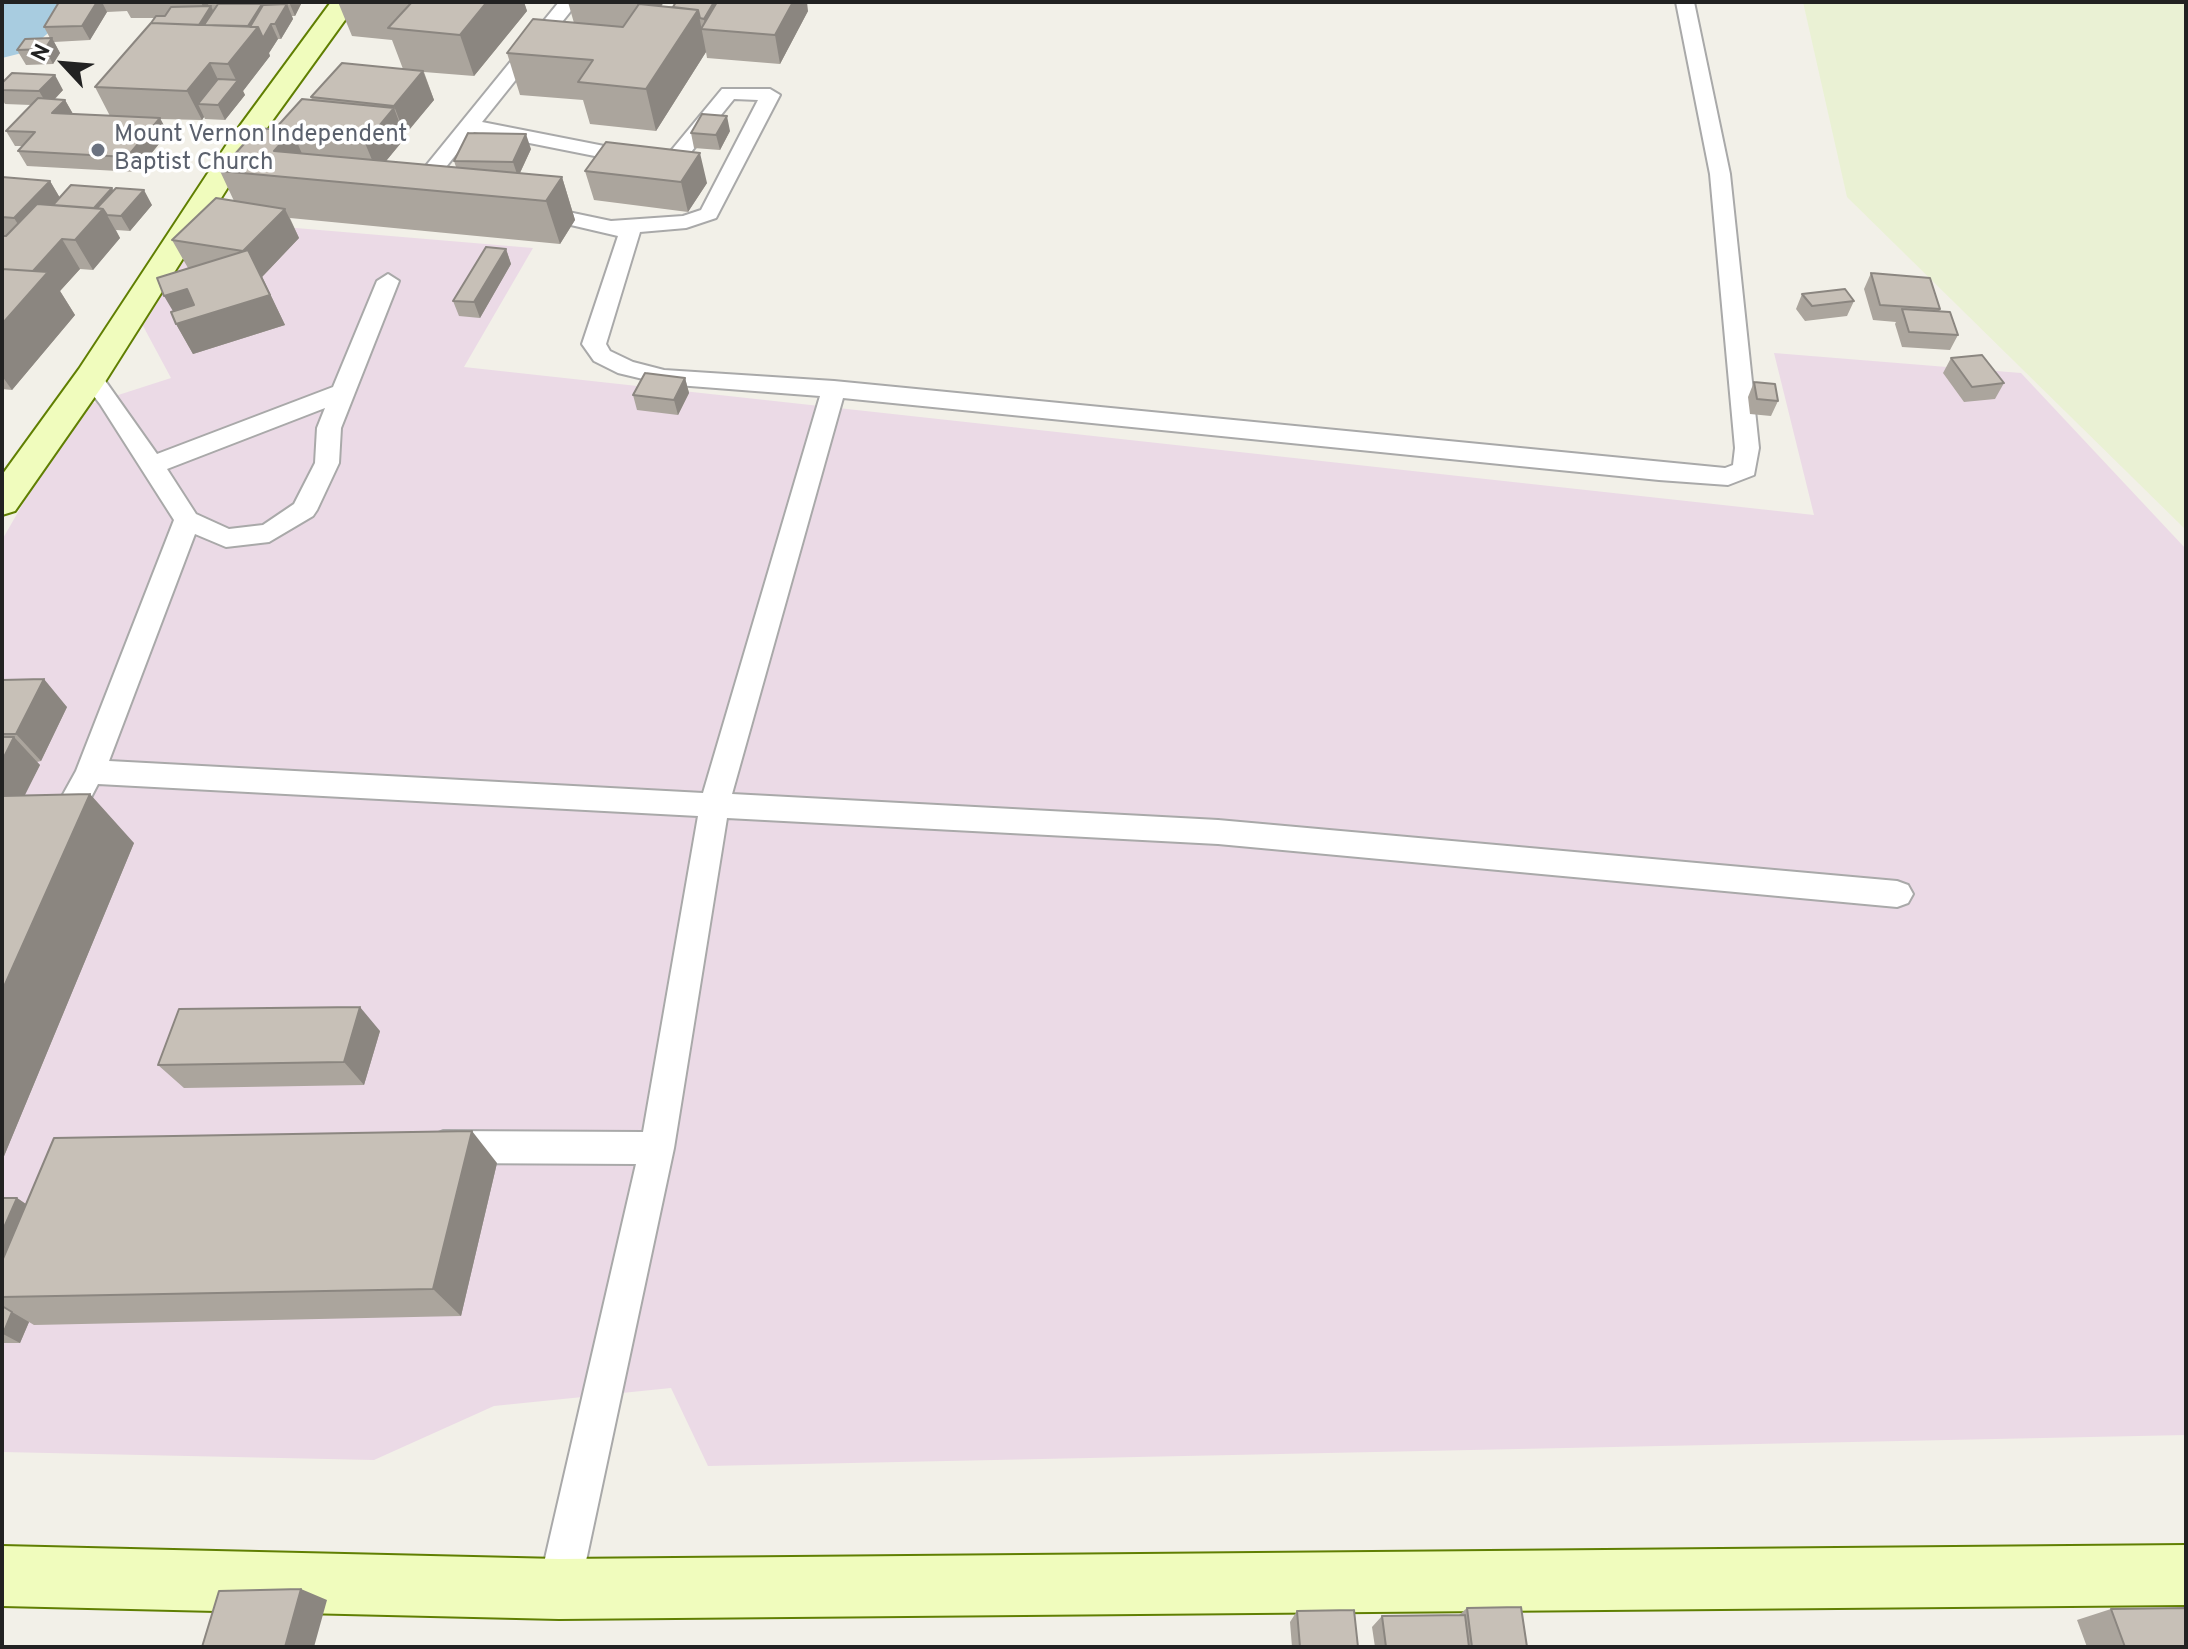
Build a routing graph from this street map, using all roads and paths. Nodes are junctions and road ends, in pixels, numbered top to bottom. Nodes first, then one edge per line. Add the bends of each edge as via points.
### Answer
1 (345, 2) edge
2 (569, 2) edge
3 (1685, 2) edge
4 (535, 44) junction
5 (565, 46) edge
6 (469, 125) junction
7 (463, 196) edge
8 (509, 205) edge
9 (614, 227) junction
10 (388, 281) dead end
11 (91, 377) junction
12 (834, 389) junction
13 (344, 392) junction
14 (153, 465) junction
15 (2, 502) edge
16 (187, 520) junction
17 (90, 772) junction
18 (714, 807) junction
19 (60, 827) edge
20 (1897, 894) dead end
21 (404, 1146) edge
22 (657, 1148) junction
23 (2186, 1575) edge
24 (2, 1576) edge
25 (559, 1589) junction

1 - 11 street via 241,144
2 - 4 lane
3 - 12 lane via 1720,174 1747,448 1745,469 1728,477
4 - 5 lane
4 - 6 lane
6 - 7 lane via 427,177 433,188
6 - 9 lane via 645,160 676,158 729,93 770,95 709,214 686,222
8 - 9 lane
9 - 12 lane via 630,232 594,344 602,356 664,377
10 - 13 lane
11 - 14 lane
11 - 15 street
12 - 18 lane
13 - 14 lane
13 - 16 lane via 329,428 327,463 304,510 269,533 226,538
14 - 16 lane
16 - 17 lane
17 - 18 lane
17 - 19 lane
18 - 20 lane via 1218,832
18 - 22 lane
21 - 22 lane
22 - 25 lane
23 - 25 street
24 - 25 street

